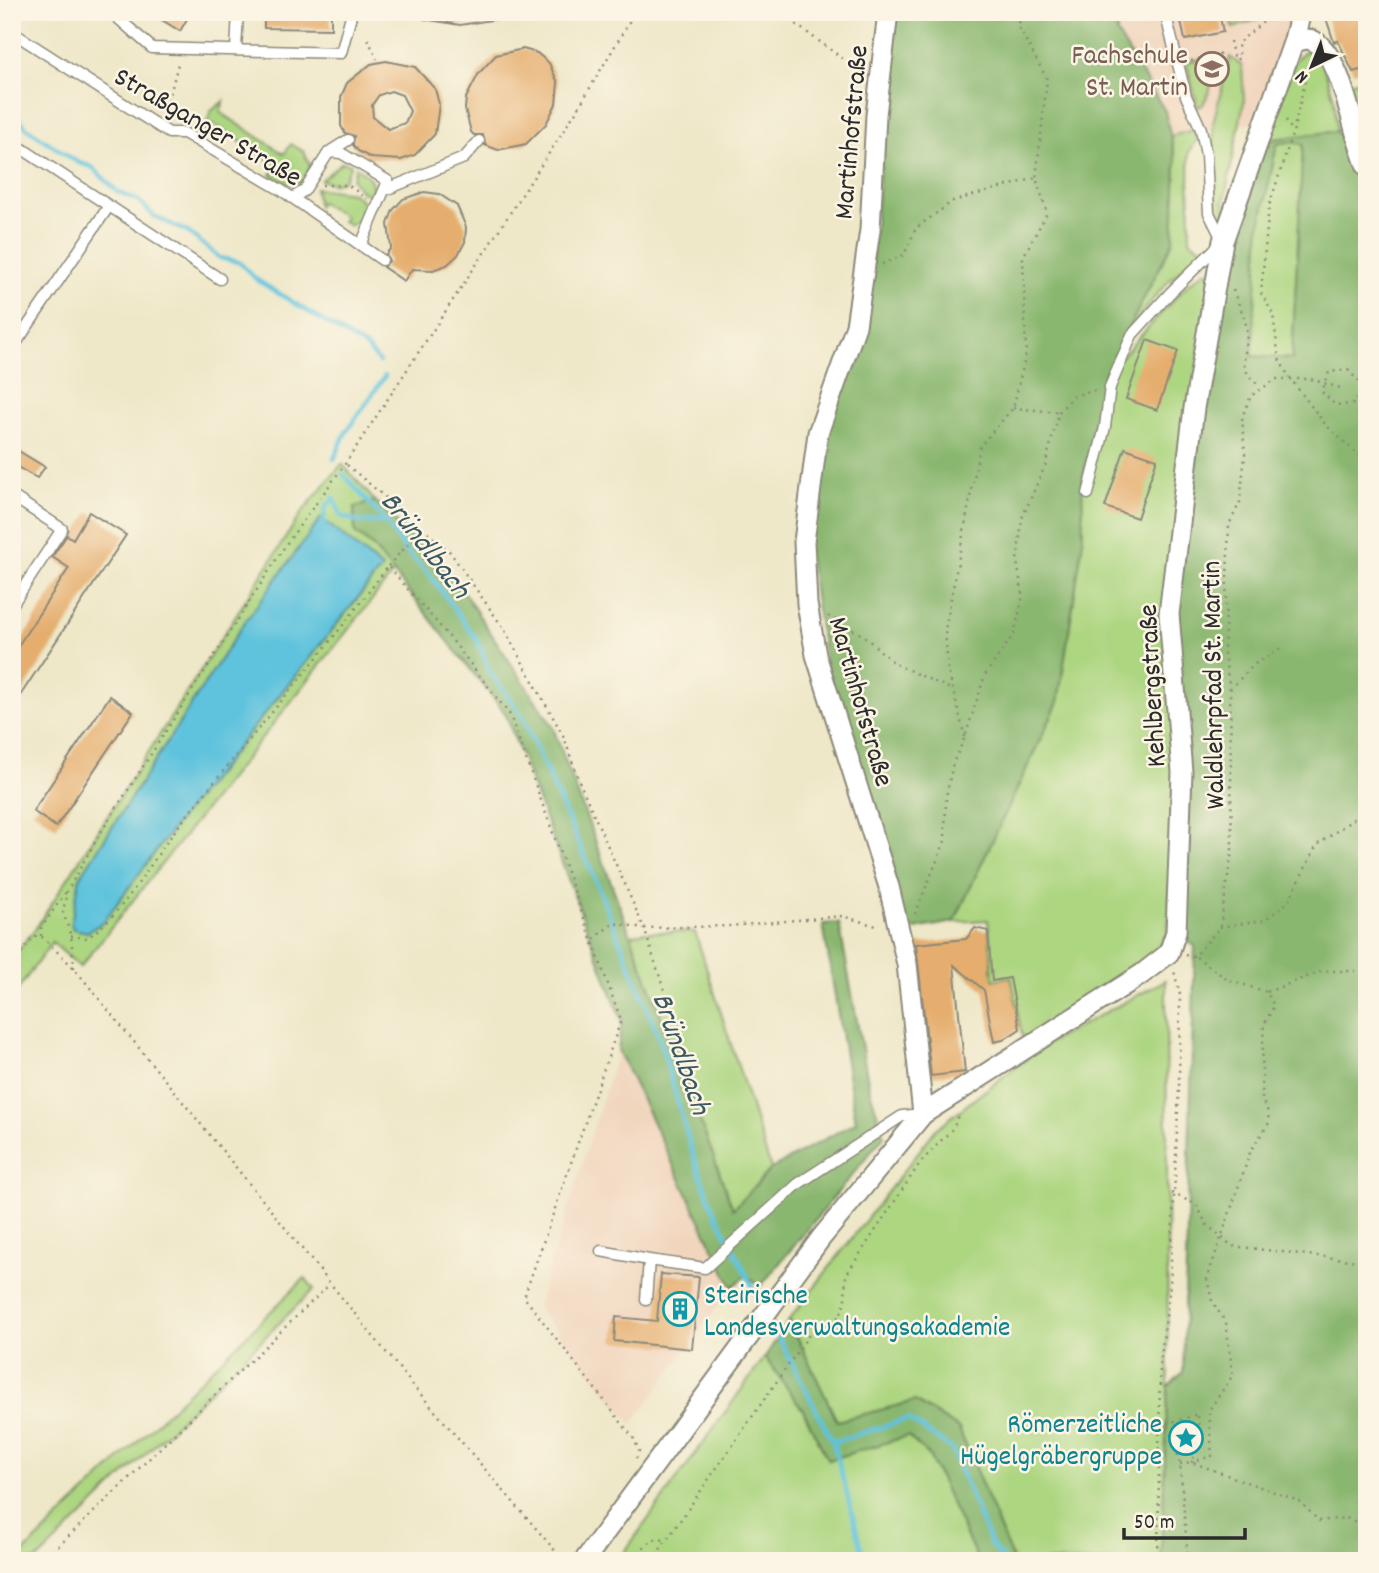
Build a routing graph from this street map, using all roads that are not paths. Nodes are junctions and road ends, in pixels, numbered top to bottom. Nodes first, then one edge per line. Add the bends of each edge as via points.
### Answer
1 (111, 12) edge
2 (238, 12) edge
3 (352, 12) edge
4 (888, 12) edge
5 (1165, 12) edge
6 (1301, 13) edge
7 (12, 32) edge
8 (1293, 43) junction
9 (236, 50) junction
10 (348, 140) dead end
11 (479, 141) dead end
12 (12, 142) edge
13 (330, 152) junction
14 (1367, 166) edge
15 (385, 190) junction
16 (292, 198) junction
17 (109, 206) junction
18 (1223, 241) junction
19 (361, 245) junction
20 (382, 260) dead end
21 (220, 279) dead end
22 (12, 349) edge
23 (1088, 494) dead end
24 (12, 496) edge
25 (12, 605) edge
26 (923, 1114) junction
27 (601, 1251) dead end
28 (649, 1260) junction
29 (646, 1300) dead end
30 (584, 1561) edge

1 - 9 lane via 152,48
2 - 9 lane
3 - 9 lane via 341,54
4 - 26 street, Martinhofstraße via 870,230 856,326 818,433 804,542 807,604 816,654 908,964
5 - 18 lane via 1186,96 1201,129 1209,213
6 - 8 street, Kehlbergstraße
7 - 16 lane, Straßganger Straße via 169,134 184,132
8 - 14 street via 1313,40 1326,53
8 - 18 street, Kehlbergstraße
10 - 13 lane
11 - 15 lane via 464,158
12 - 17 lane
13 - 15 lane via 341,153 388,181
13 - 16 lane via 304,191
15 - 19 lane
16 - 19 lane, Straßganger Straße
17 - 21 lane
17 - 22 lane
18 - 23 lane via 1132,335 1110,387
18 - 26 street, Kehlbergstraße via 1194,408 1169,614 1182,772 1176,932 1169,953
19 - 20 lane, Straßganger Straße
24 - 25 lane via 62,529
26 - 28 lane via 902,1116 798,1184 705,1268
26 - 30 street via 821,1238
27 - 28 lane
28 - 29 lane

